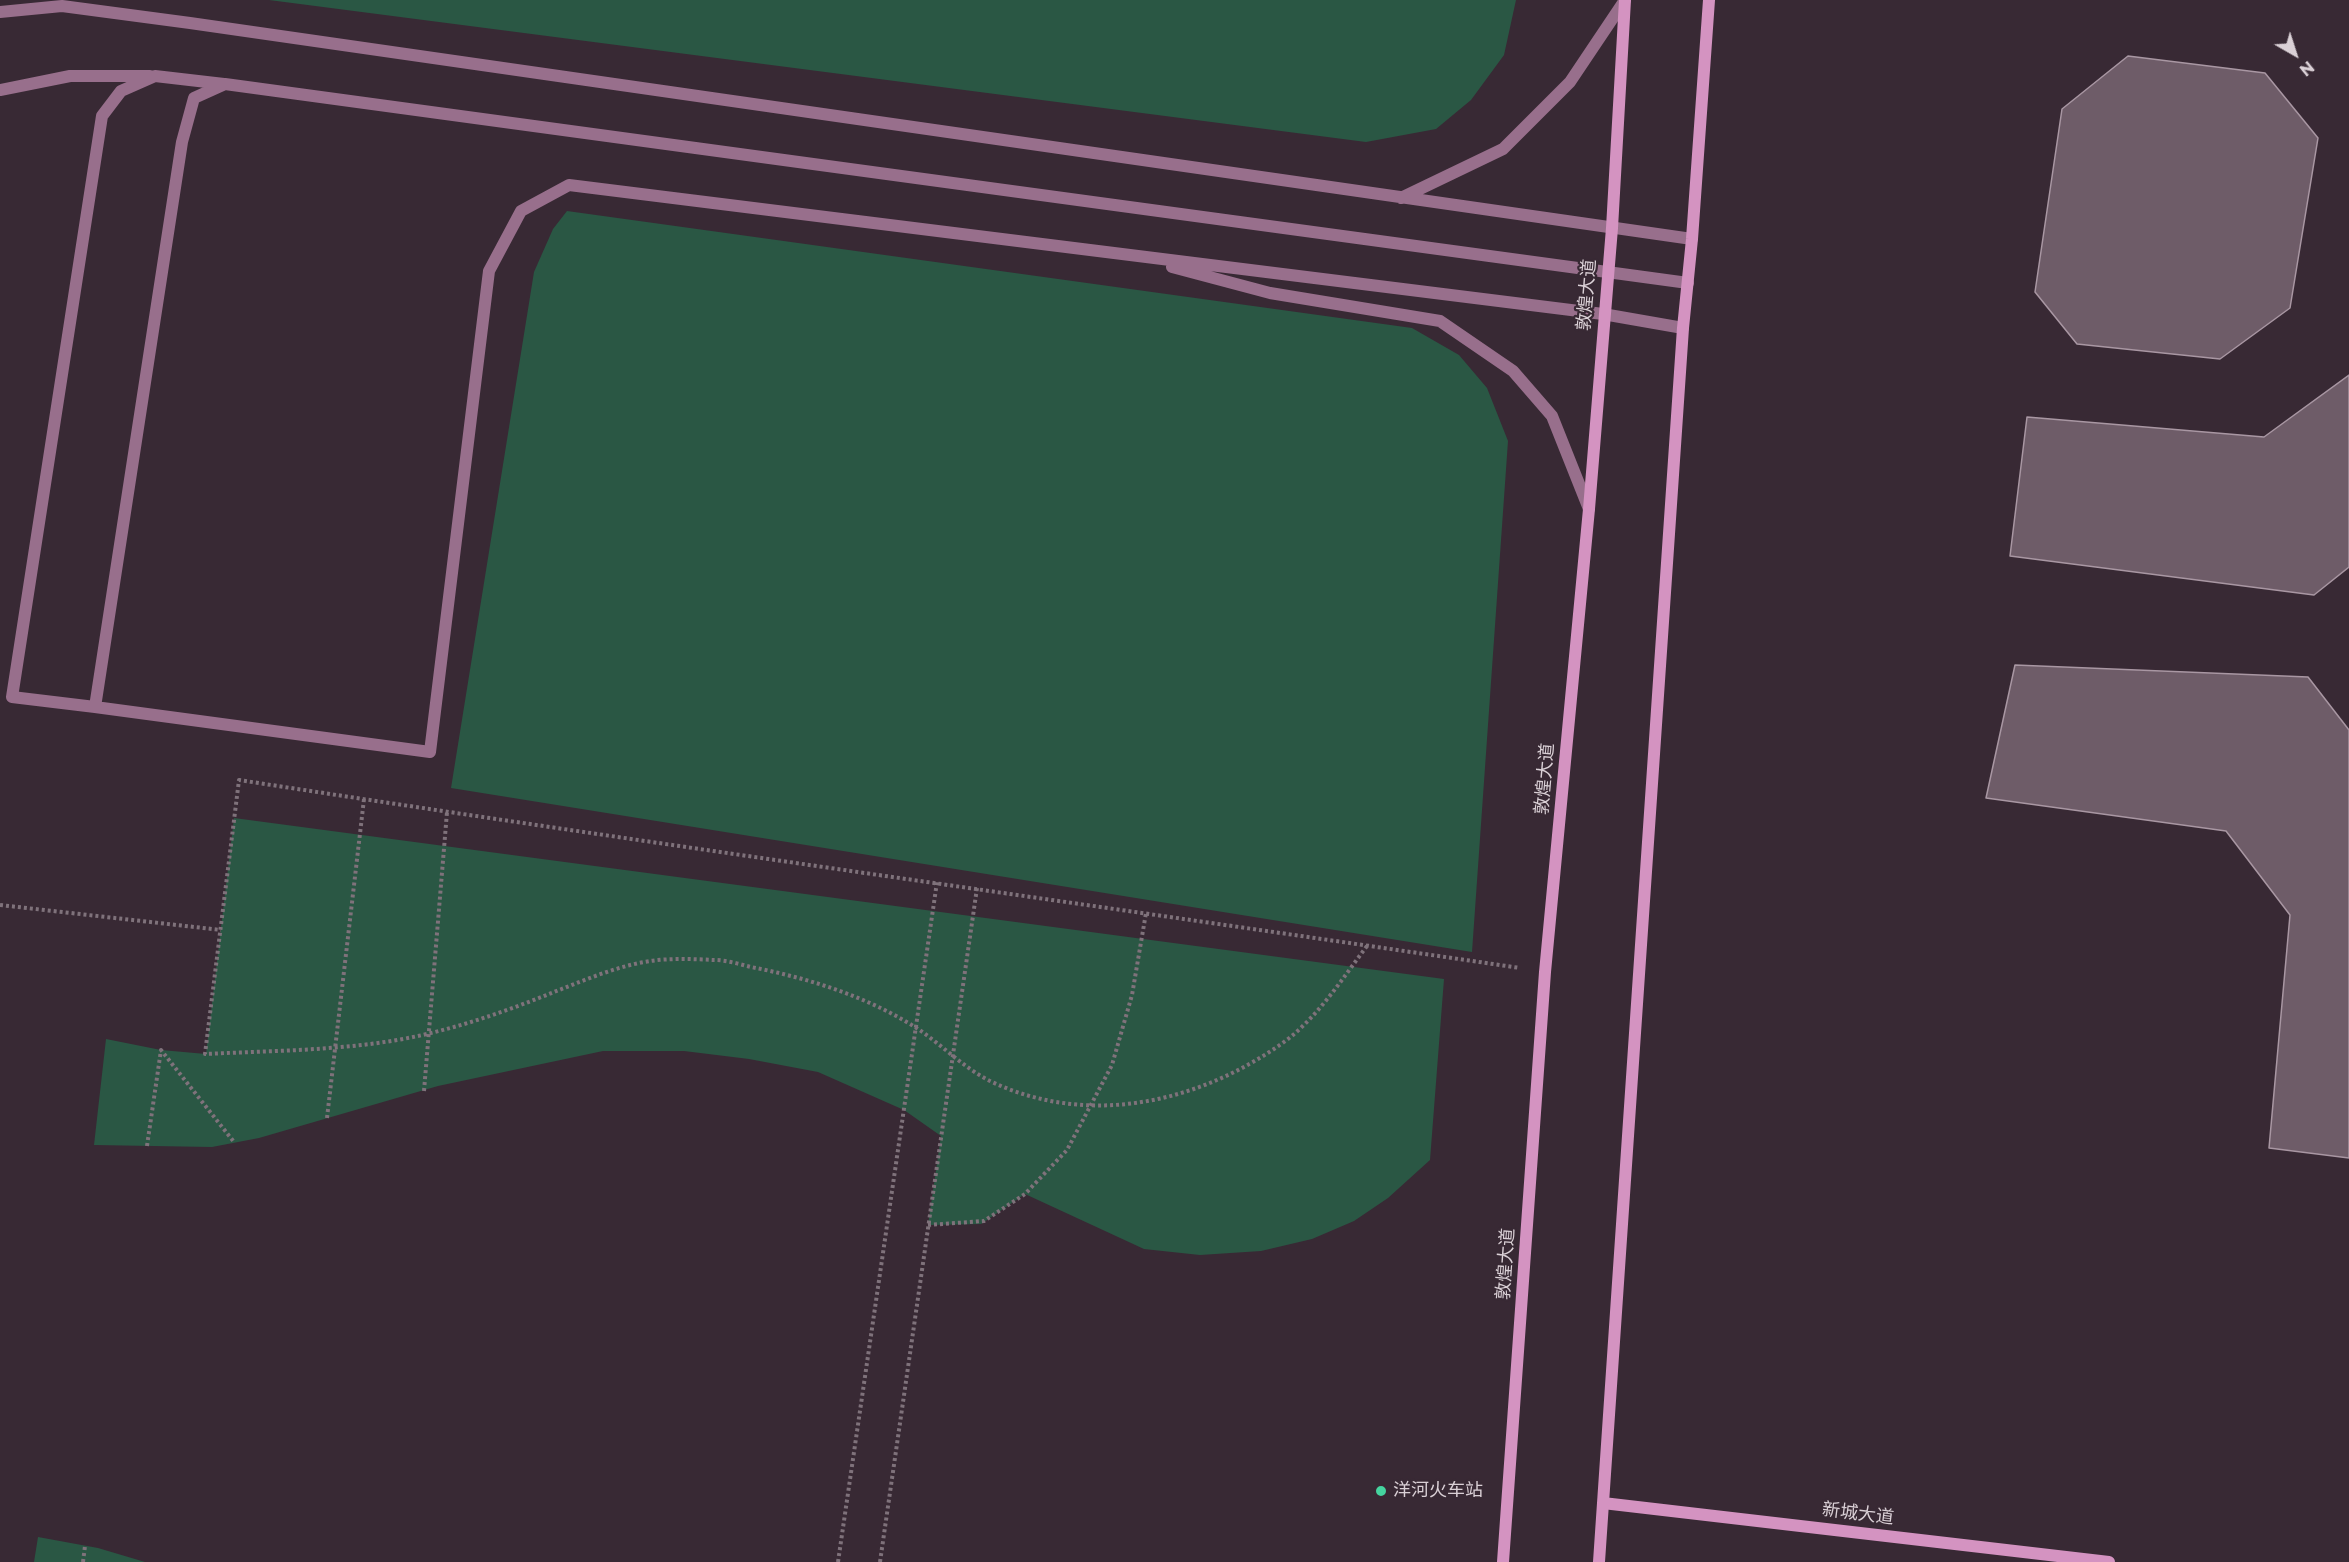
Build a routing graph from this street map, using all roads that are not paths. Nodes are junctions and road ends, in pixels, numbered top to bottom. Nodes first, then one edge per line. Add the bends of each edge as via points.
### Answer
1 (1625, 0) edge
2 (1709, 0) edge
3 (0, 12) edge
4 (155, 76) junction
5 (225, 84) junction
6 (0, 90) edge
7 (1401, 198) junction
8 (1612, 228) junction
9 (1692, 239) junction
10 (1124, 254) junction
11 (1608, 273) junction
12 (1688, 283) junction
13 (1603, 314) junction
14 (1683, 328) junction
15 (1589, 509) junction
16 (6, 696) edge
17 (95, 707) junction
18 (1603, 1503) junction
19 (1503, 1562) edge
20 (1599, 1562) edge
21 (2109, 1562) edge

1 - 7 lane via 1570,82 1503,149
1 - 8 main road, 敦煌大道
2 - 9 main road
3 - 7 lane via 62,6
4 - 5 lane
4 - 6 lane via 70,76
4 - 16 lane via 121,91 102,117
5 - 11 lane
5 - 17 lane via 194,98 182,142
7 - 8 lane
8 - 9 lane
8 - 11 main road, 敦煌大道
9 - 12 main road
10 - 13 lane
10 - 15 lane via 1270,293 1440,321 1513,371 1552,416
10 - 17 lane via 569,185 521,211 489,271 430,752
11 - 12 lane
11 - 13 main road, 敦煌大道
12 - 14 main road
13 - 14 lane
13 - 15 main road, 敦煌大道
14 - 18 main road
15 - 19 main road, 敦煌大道 via 1545,972
16 - 17 lane
18 - 20 main road
18 - 21 main road, 新城大道

